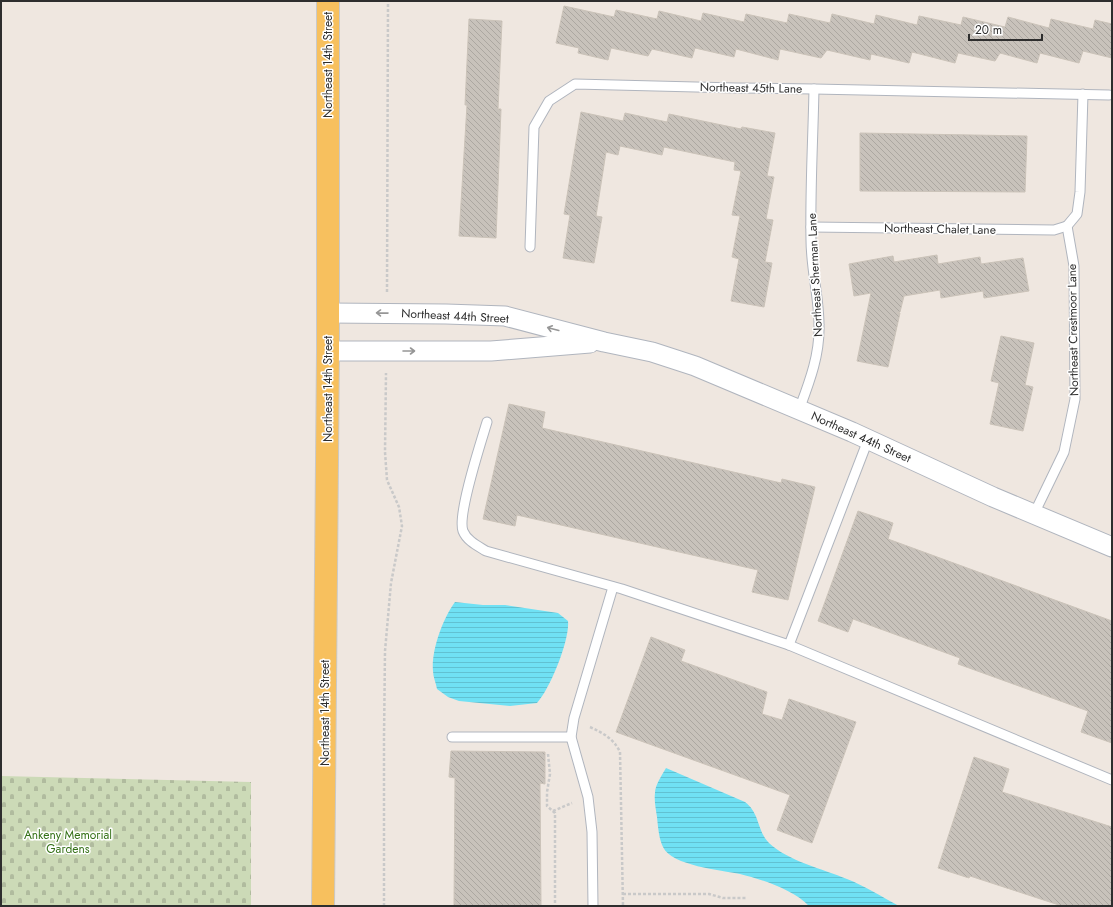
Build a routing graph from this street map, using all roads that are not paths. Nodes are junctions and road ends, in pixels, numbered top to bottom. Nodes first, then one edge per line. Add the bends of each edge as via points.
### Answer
1 (328, 1) edge
2 (814, 89) junction
3 (1082, 94) junction
4 (1109, 95) dead end
5 (1067, 226) junction
6 (811, 227) junction
7 (530, 247) dead end
8 (328, 313) junction
9 (604, 342) junction
10 (328, 351) junction
11 (799, 410) junction
12 (487, 422) dead end
13 (868, 440) junction
14 (1034, 514) junction
15 (1112, 547) edge
16 (613, 587) junction
17 (789, 645) junction
18 (452, 737) dead end
19 (571, 737) junction
20 (1112, 780) edge
21 (324, 906) edge
22 (593, 906) edge

1 - 8 main road, Northeast 14th Street
2 - 3 lane, Northeast 45th Lane
2 - 6 lane, Northeast Sherman Lane
2 - 7 lane, Northeast 45th Lane via 575,84 549,101 534,127
3 - 4 lane, Northeast 45th Lane
3 - 5 lane via 1080,192 1077,214
5 - 6 lane, Northeast Chalet Lane via 1054,230
5 - 14 lane, Northeast Crestmoor Lane via 1074,266 1075,399 1064,452
6 - 11 lane, Northeast Sherman Lane via 813,272 820,325 812,375
9 -> 8 street, Northeast 44th Street via 506,316
8 - 10 main road, Northeast 14th Street
10 -> 9 street, Northeast 44th Street via 491,351
9 - 11 street, Northeast 44th Street via 652,352 695,366
10 - 21 main road, Northeast 14th Street
11 - 13 street, Northeast 44th Street
12 - 16 lane via 462,512 463,531 471,543 486,551
13 - 14 street, Northeast 44th Street
13 - 17 lane
14 - 15 street, Northeast 44th Street
16 - 17 lane
16 - 19 lane via 574,718
17 - 20 lane
18 - 19 lane
19 - 22 lane via 588,797 592,832

